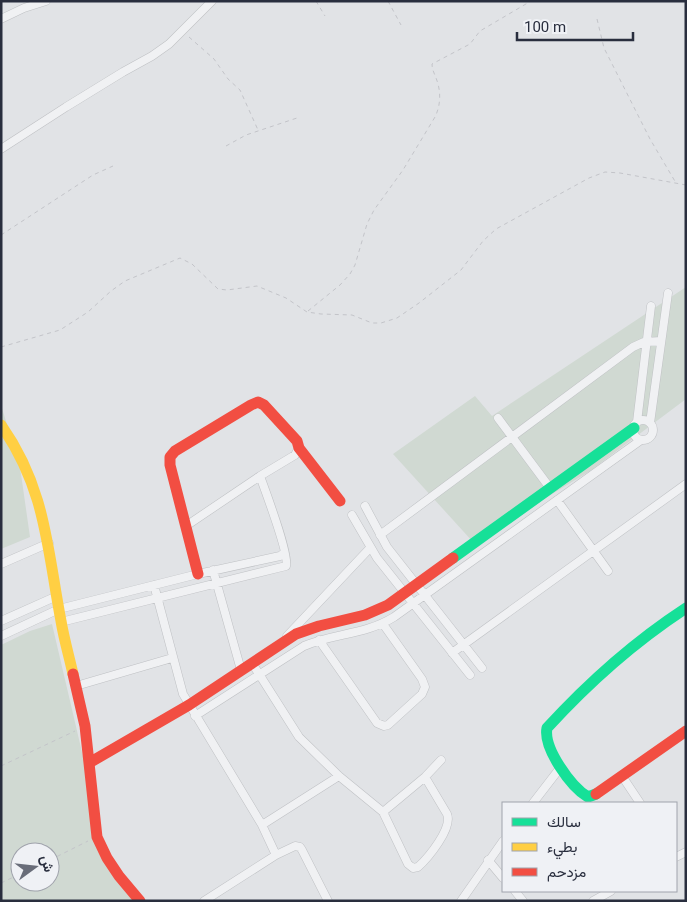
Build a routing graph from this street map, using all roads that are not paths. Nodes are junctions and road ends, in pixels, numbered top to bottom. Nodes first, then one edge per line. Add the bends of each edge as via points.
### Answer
1 (46, 1) edge
2 (212, 1) edge
3 (1, 19) edge
4 (1, 149) edge
5 (668, 292) dead end
6 (651, 306) dead end
7 (649, 323) junction
8 (664, 325) junction
9 (662, 341) junction
10 (647, 342) junction
11 (498, 418) dead end
12 (650, 423) junction
13 (1, 425) edge
14 (636, 425) junction
15 (512, 437) junction
16 (641, 440) junction
17 (299, 448) junction
18 (260, 476) junction
19 (686, 484) edge
20 (550, 488) junction
21 (557, 500) junction
22 (340, 502) dead end
23 (365, 506) dead end
24 (352, 515) dead end
25 (186, 526) junction
26 (380, 534) junction
27 (49, 543) junction
28 (370, 548) junction
29 (594, 551) junction
30 (284, 553) junction
31 (273, 557) junction
32 (1, 564) edge
33 (276, 569) junction
34 (213, 570) junction
35 (608, 571) dead end
36 (198, 574) junction
37 (217, 584) junction
38 (417, 584) junction
39 (154, 585) junction
40 (405, 593) junction
41 (425, 595) junction
42 (57, 596) junction
43 (158, 599) junction
44 (413, 604) junction
45 (686, 608) edge
46 (59, 609) junction
47 (1, 621) edge
48 (61, 622) junction
49 (383, 624) junction
50 (321, 625) junction
51 (306, 629) junction
52 (1, 636) edge
53 (322, 640) junction
54 (280, 643) junction
55 (310, 644) junction
56 (464, 644) junction
57 (452, 653) junction
58 (172, 658) junction
59 (252, 663) junction
60 (482, 668) dead end
61 (241, 670) junction
62 (259, 674) junction
63 (470, 675) dead end
64 (76, 686) junction
65 (188, 705) junction
66 (195, 716) junction
67 (686, 731) edge
68 (441, 760) dead end
69 (89, 763) junction
70 (560, 768) junction
71 (339, 776) junction
72 (622, 776) junction
73 (425, 777) junction
74 (582, 799) edge
75 (534, 802) edge
76 (639, 802) edge
77 (383, 812) junction
78 (262, 825) junction
79 (502, 843) edge
80 (276, 855) junction
81 (488, 860) junction
82 (502, 877) edge
83 (609, 892) edge
84 (140, 901) edge
85 (204, 901) edge
86 (328, 901) edge
87 (461, 901) edge
88 (593, 901) edge

1 - 3 street
2 - 4 street via 182,32 152,56
5 - 8 street
6 - 7 street
7 - 8 street
7 - 10 street
8 - 9 street
9 - 10 street
9 - 12 street
10 - 14 street
10 - 15 street via 633,347
11 - 15 street
12 - 14 street via 644,420
12 - 16 street via 652,433
13 - 27 street via 28,471
14 - 16 street via 636,436
14 - 20 street
15 - 20 street
15 - 26 street
16 - 21 street
17 - 18 street via 295,456
17 - 22 street
17 - 25 street via 297,441 258,402 175,451 170,457 170,465
18 - 25 street
18 - 30 street
19 - 29 street
20 - 38 street
21 - 29 street
21 - 41 street
23 - 26 street
24 - 28 street
25 - 36 street
26 - 38 street
27 - 32 street
27 - 42 street
28 - 40 street
28 - 54 street
29 - 35 street
29 - 56 street
30 - 31 street
30 - 33 street via 287,565
31 - 33 street
31 - 34 street
33 - 37 street
34 - 36 street
34 - 37 street
36 - 39 street
37 - 43 street
37 - 61 street
38 - 40 street
38 - 41 street
39 - 43 street
39 - 46 street
40 - 44 street
40 - 50 street via 376,612
41 - 44 street
41 - 56 street
42 - 46 street
42 - 47 street
43 - 48 street
43 - 58 street
44 - 49 street
44 - 57 street
45 - 70 street via 628,649 584,688 547,728 546,734
46 - 48 street
46 - 52 street
48 - 64 street
49 - 53 street
49 - 53 street via 425,687 422,694 388,726 375,720
50 - 51 street
50 - 53 street
51 - 54 street
51 - 55 street
53 - 55 street
54 - 59 street
55 - 62 street
56 - 57 street
56 - 60 street
57 - 63 street
58 - 64 street
58 - 65 street
59 - 61 street
59 - 62 street
61 - 65 street
62 - 66 street
62 - 71 street via 299,737
64 - 69 street
65 - 66 street
65 - 69 street
66 - 78 street
67 - 72 street
68 - 73 street
69 - 84 street via 97,837 119,876
70 - 74 street
70 - 75 street
71 - 77 street
71 - 78 street
72 - 74 street
72 - 76 street
73 - 77 street
73 - 77 street via 448,821 442,836 418,868 408,864
78 - 80 street
79 - 81 street
80 - 85 street
80 - 86 street via 292,846 300,847
81 - 82 street
81 - 87 street
83 - 88 street

